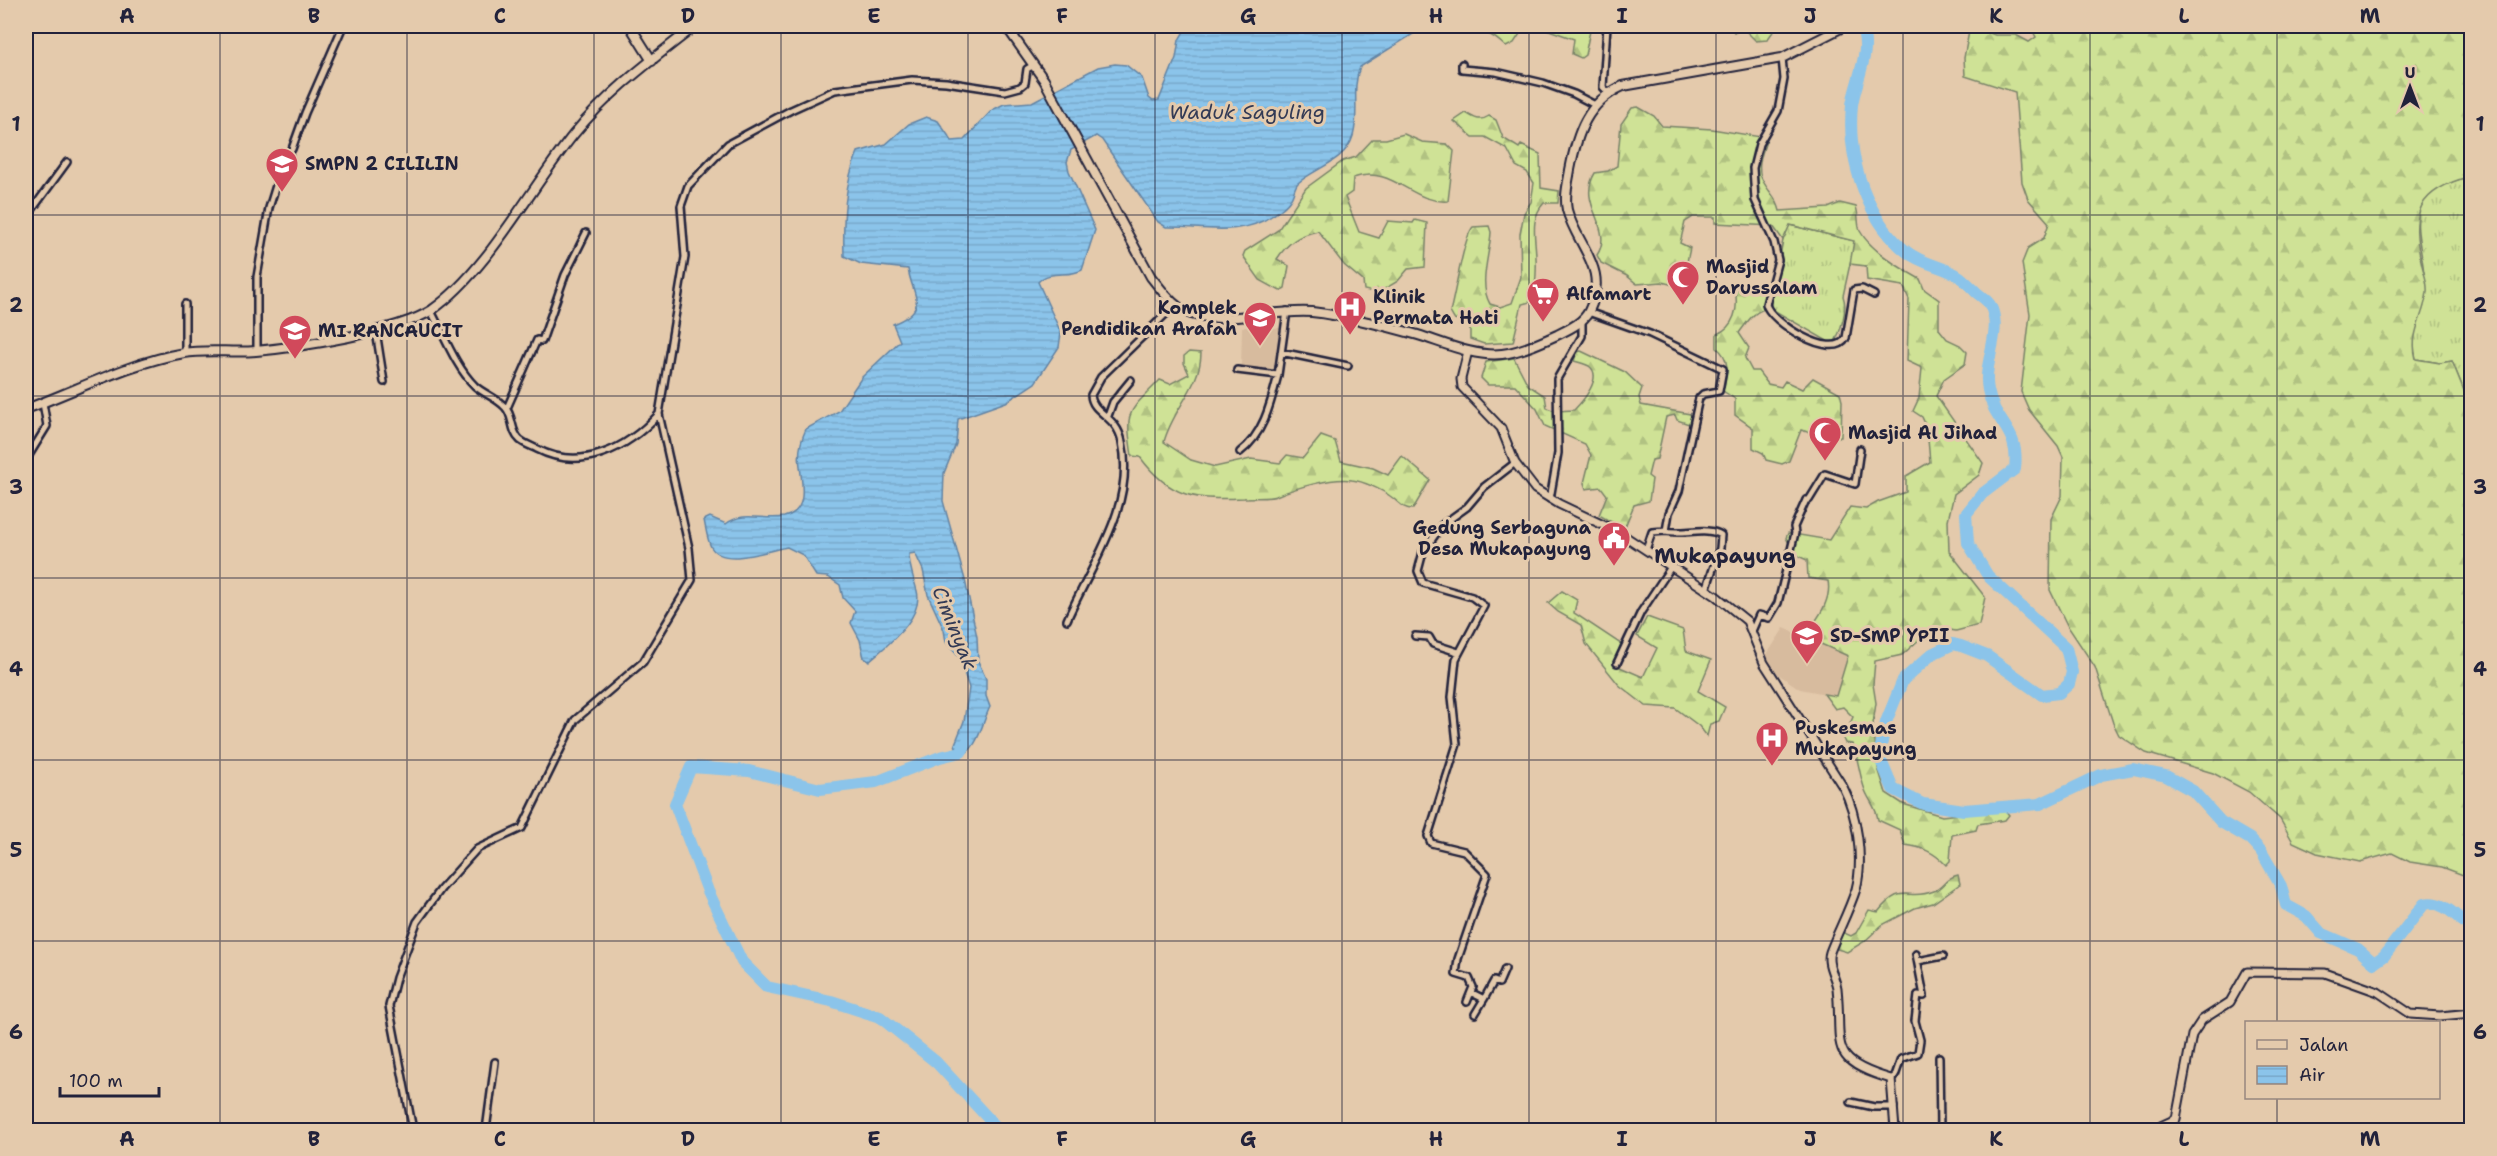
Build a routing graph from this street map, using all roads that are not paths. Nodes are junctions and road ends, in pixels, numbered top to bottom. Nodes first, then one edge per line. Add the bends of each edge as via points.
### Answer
1 (343, 26) edge
2 (630, 26) edge
3 (695, 26) edge
4 (1006, 26) edge
5 (1607, 26) edge
6 (1845, 26) edge
7 (1782, 58) junction
8 (652, 61) junction
9 (1462, 64) dead end
10 (1034, 65) junction
11 (1609, 93) junction
12 (1595, 105) junction
13 (67, 162) dead end
14 (26, 218) edge
15 (586, 234) dead end
16 (1874, 295) dead end
17 (185, 304) dead end
18 (1175, 305) junction
19 (431, 311) junction
20 (1287, 311) junction
21 (1588, 312) junction
22 (1582, 321) junction
23 (376, 331) junction
24 (257, 351) junction
25 (1468, 351) junction
26 (1281, 352) junction
27 (184, 353) junction
28 (1348, 366) dead end
29 (1236, 370) dead end
30 (1278, 375) junction
31 (1131, 380) dead end
32 (384, 382) dead end
33 (43, 404) junction
34 (507, 408) junction
35 (26, 409) edge
36 (659, 414) junction
37 (1108, 416) junction
38 (1860, 449) dead end
39 (1240, 452) dead end
40 (26, 460) edge
41 (1515, 463) junction
42 (1550, 499) junction
43 (1666, 531) junction
44 (1646, 550) junction
45 (1671, 567) junction
46 (1706, 590) junction
47 (1067, 620) dead end
48 (1752, 631) junction
49 (1415, 636) dead end
50 (1458, 652) junction
51 (1617, 663) dead end
52 (1916, 954) dead end
53 (1944, 956) dead end
54 (1918, 961) junction
55 (1505, 969) dead end
56 (1472, 993) junction
57 (1484, 999) junction
58 (1467, 1002) dead end
59 (2472, 1013) edge
60 (1475, 1014) dead end
61 (1939, 1057) dead end
62 (495, 1062) dead end
63 (1891, 1079) junction
64 (1851, 1102) dead end
65 (1894, 1107) junction
66 (1591, 1128) dead end
67 (413, 1131) edge
68 (486, 1131) edge
69 (1576, 1131) edge
70 (1895, 1131) edge
71 (1940, 1131) edge
72 (2152, 1131) edge

1 - 24 street via 283,163 269,208 256,277
2 - 8 main road
3 - 8 main road
4 - 10 main road
5 - 11 street via 1602,87
6 - 7 main road
7 - 11 main road via 1633,84
7 - 16 street via 1784,79 1778,111 1759,144 1753,168 1755,200 1778,260 1767,310 1810,340 1833,347 1842,345 1846,338 1854,290 1864,289
8 - 19 main road via 596,109 466,281
9 - 12 street via 1462,69 1543,83
10 - 18 main road via 1083,148 1135,250
10 - 36 street via 1027,69 1020,87 1005,91 912,80 835,90 728,144 688,186 681,206 685,257
11 - 12 main road
12 - 21 main road via 1580,128 1566,195 1568,213 1589,253 1596,277 1595,295
13 - 14 street
15 - 34 street via 565,275 542,341 537,340
17 - 27 street
18 - 20 main road via 1208,317
18 - 37 street via 1094,386 1090,395 1093,405
19 - 23 main road
19 - 34 street via 465,374 483,393
20 - 25 main road via 1349,318
20 - 26 street
21 - 22 main road
21 - 43 street via 1650,334 1723,369 1719,391 1699,398
22 - 25 main road via 1512,353
22 - 42 street via 1582,336 1557,379 1558,453
23 - 24 main road
23 - 32 street
24 - 27 main road
25 - 41 street via 1462,387 1501,428
26 - 28 street
26 - 30 street
27 - 33 main road via 101,378
29 - 30 street
30 - 39 street via 1257,433
31 - 37 street via 1113,402
33 - 35 main road
33 - 40 street via 47,426
34 - 36 street via 520,439 545,453 578,460 593,458 623,444
36 - 67 street via 689,548 692,580 654,649 575,720 522,828 477,849 436,896 412,932 389,1006
37 - 47 street via 1120,433 1125,458 1120,503
38 - 48 street via 1855,484 1825,474 1806,500 1794,527 1778,603 1769,618 1759,615
41 - 42 street via 1534,489
41 - 50 street via 1442,525 1423,552 1418,575 1424,583 1472,597 1484,605
42 - 44 street via 1598,520
43 - 44 street via 1652,532
43 - 46 street via 1721,535
44 - 45 street
45 - 46 street
45 - 51 street via 1641,612
46 - 48 street via 1741,616
48 - 63 street via 1764,663 1799,714 1853,809 1857,883 1829,960 1837,988 1840,1048 1855,1066
49 - 50 street via 1429,637 1433,644
50 - 56 street via 1452,697 1457,744 1428,836 1431,843 1464,851 1487,874 1458,958 1456,974 1469,978
52 - 54 street
53 - 54 street
54 - 63 street via 1924,996 1918,995 1918,1053 1901,1059
55 - 57 street via 1499,983 1494,981
56 - 57 street
56 - 58 street
57 - 60 street
59 - 72 street via 2411,1014 2378,992 2325,973 2247,972 2230,1002 2202,1020 2192,1035 2176,1119
61 - 71 street
62 - 68 street
63 - 65 street
64 - 65 street
65 - 70 street
66 - 69 street via 1578,1126

